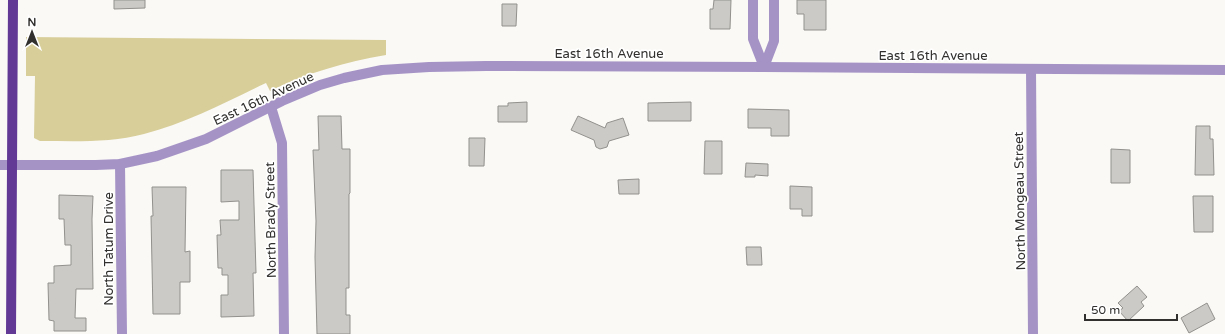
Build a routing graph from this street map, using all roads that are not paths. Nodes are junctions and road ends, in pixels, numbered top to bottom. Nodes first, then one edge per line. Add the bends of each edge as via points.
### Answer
1 (13, 0) edge
2 (753, 0) edge
3 (774, 0) edge
4 (764, 66) junction
5 (1030, 68) junction
6 (1225, 70) edge
7 (271, 107) junction
8 (120, 164) junction
9 (0, 165) edge
10 (11, 165) junction
11 (11, 334) edge
12 (122, 334) edge
13 (284, 334) edge
14 (1033, 334) edge

1 - 10 main road
2 - 4 street via 753,39
3 - 4 street via 774,41
4 - 5 street, East 16th Avenue
4 - 7 street, East 16th Avenue via 486,66 382,70 320,85
5 - 6 street, East 16th Avenue
5 - 14 street, North Mongeau Street
7 - 8 street, East 16th Avenue via 206,139 157,156
7 - 13 street, North Brady Street via 282,143
8 - 10 street, East 16th Avenue
8 - 12 street, North Tatum Drive
9 - 10 street, East 16th Avenue
10 - 11 main road

